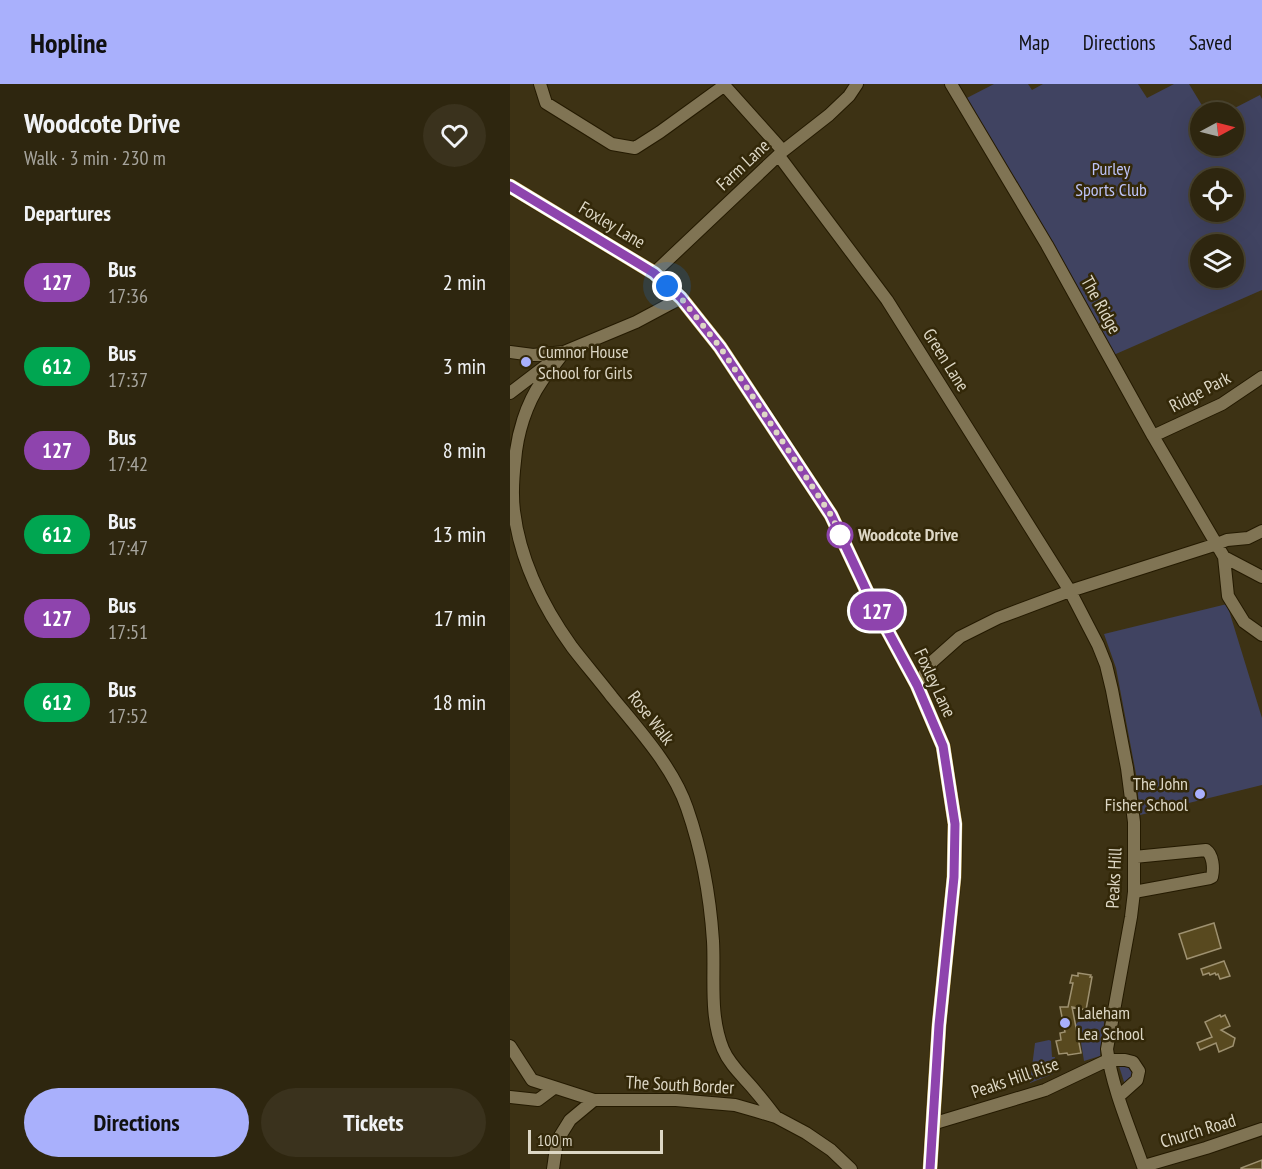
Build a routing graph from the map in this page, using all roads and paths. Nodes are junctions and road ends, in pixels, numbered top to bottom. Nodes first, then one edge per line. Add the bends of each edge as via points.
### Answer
1 (540, 84) edge
2 (857, 84) edge
3 (951, 84) edge
4 (724, 85) edge
5 (781, 154) junction
6 (510, 186) edge
7 (654, 273) junction
8 (681, 298) junction
9 (510, 352) edge
10 (564, 352) junction
11 (1262, 377) edge
12 (510, 393) edge
13 (1153, 436) junction
14 (1262, 531) edge
15 (1217, 544) junction
16 (1224, 557) junction
17 (1262, 577) edge
18 (1070, 591) junction
19 (1262, 635) edge
20 (917, 685) junction
21 (1134, 857) junction
22 (1134, 891) junction
23 (510, 1046) edge
24 (1108, 1060) junction
25 (554, 1088) junction
26 (1119, 1096) junction
27 (510, 1097) edge
28 (594, 1100) junction
29 (776, 1117) junction
30 (932, 1124) junction
31 (1262, 1129) edge
32 (1144, 1168) edge
33 (553, 1169) edge
34 (851, 1169) edge
35 (930, 1169) edge

1 - 4 street via 546,103 612,144 635,148
2 - 5 street, Farm Lane via 829,115
3 - 13 street, The Ridge via 1047,245
4 - 5 street, Green Lane
5 - 7 street, Farm Lane
5 - 18 street, Green Lane via 887,300
6 - 7 main road, Foxley Lane
7 - 8 main road, Foxley Lane
8 - 10 street
8 - 20 main road, Foxley Lane via 720,347 831,515
9 - 10 street
10 - 12 street
10 - 29 street, Rose Walk via 529,405 519,436 513,499 520,542 556,622 681,792 709,898 714,999 723,1050
11 - 13 street, Ridge Park via 1222,404
13 - 15 street, The Ridge
14 - 15 street
15 - 16 street, The Ridge
15 - 18 street
16 - 17 street
16 - 19 street via 1228,596 1244,622
18 - 20 street via 960,637 933,661
18 - 21 street, Peaks Hill via 1106,665 1127,768
20 - 30 main road, Foxley Lane via 943,746 955,824 954,877
21 - 22 street, Peaks Hill
21 - 22 street via 1206,850 1212,857 1213,873 1210,878
22 - 24 street, Peaks Hill via 1108,1034
23 - 25 street, The South Border via 532,1080
24 - 26 street, Peaks Hill
24 - 26 street via 1133,1062 1139,1071 1137,1080
24 - 30 street, Peaks Hill Rise via 1045,1090
25 - 27 street via 538,1100
25 - 28 street, The South Border
26 - 32 street, Peaks Hill
28 - 29 street, The South Border via 735,1105
28 - 33 street via 570,1120 557,1141
29 - 34 street, The South Border via 831,1150
30 - 35 main road, Foxley Lane
31 - 32 street, Church Road

